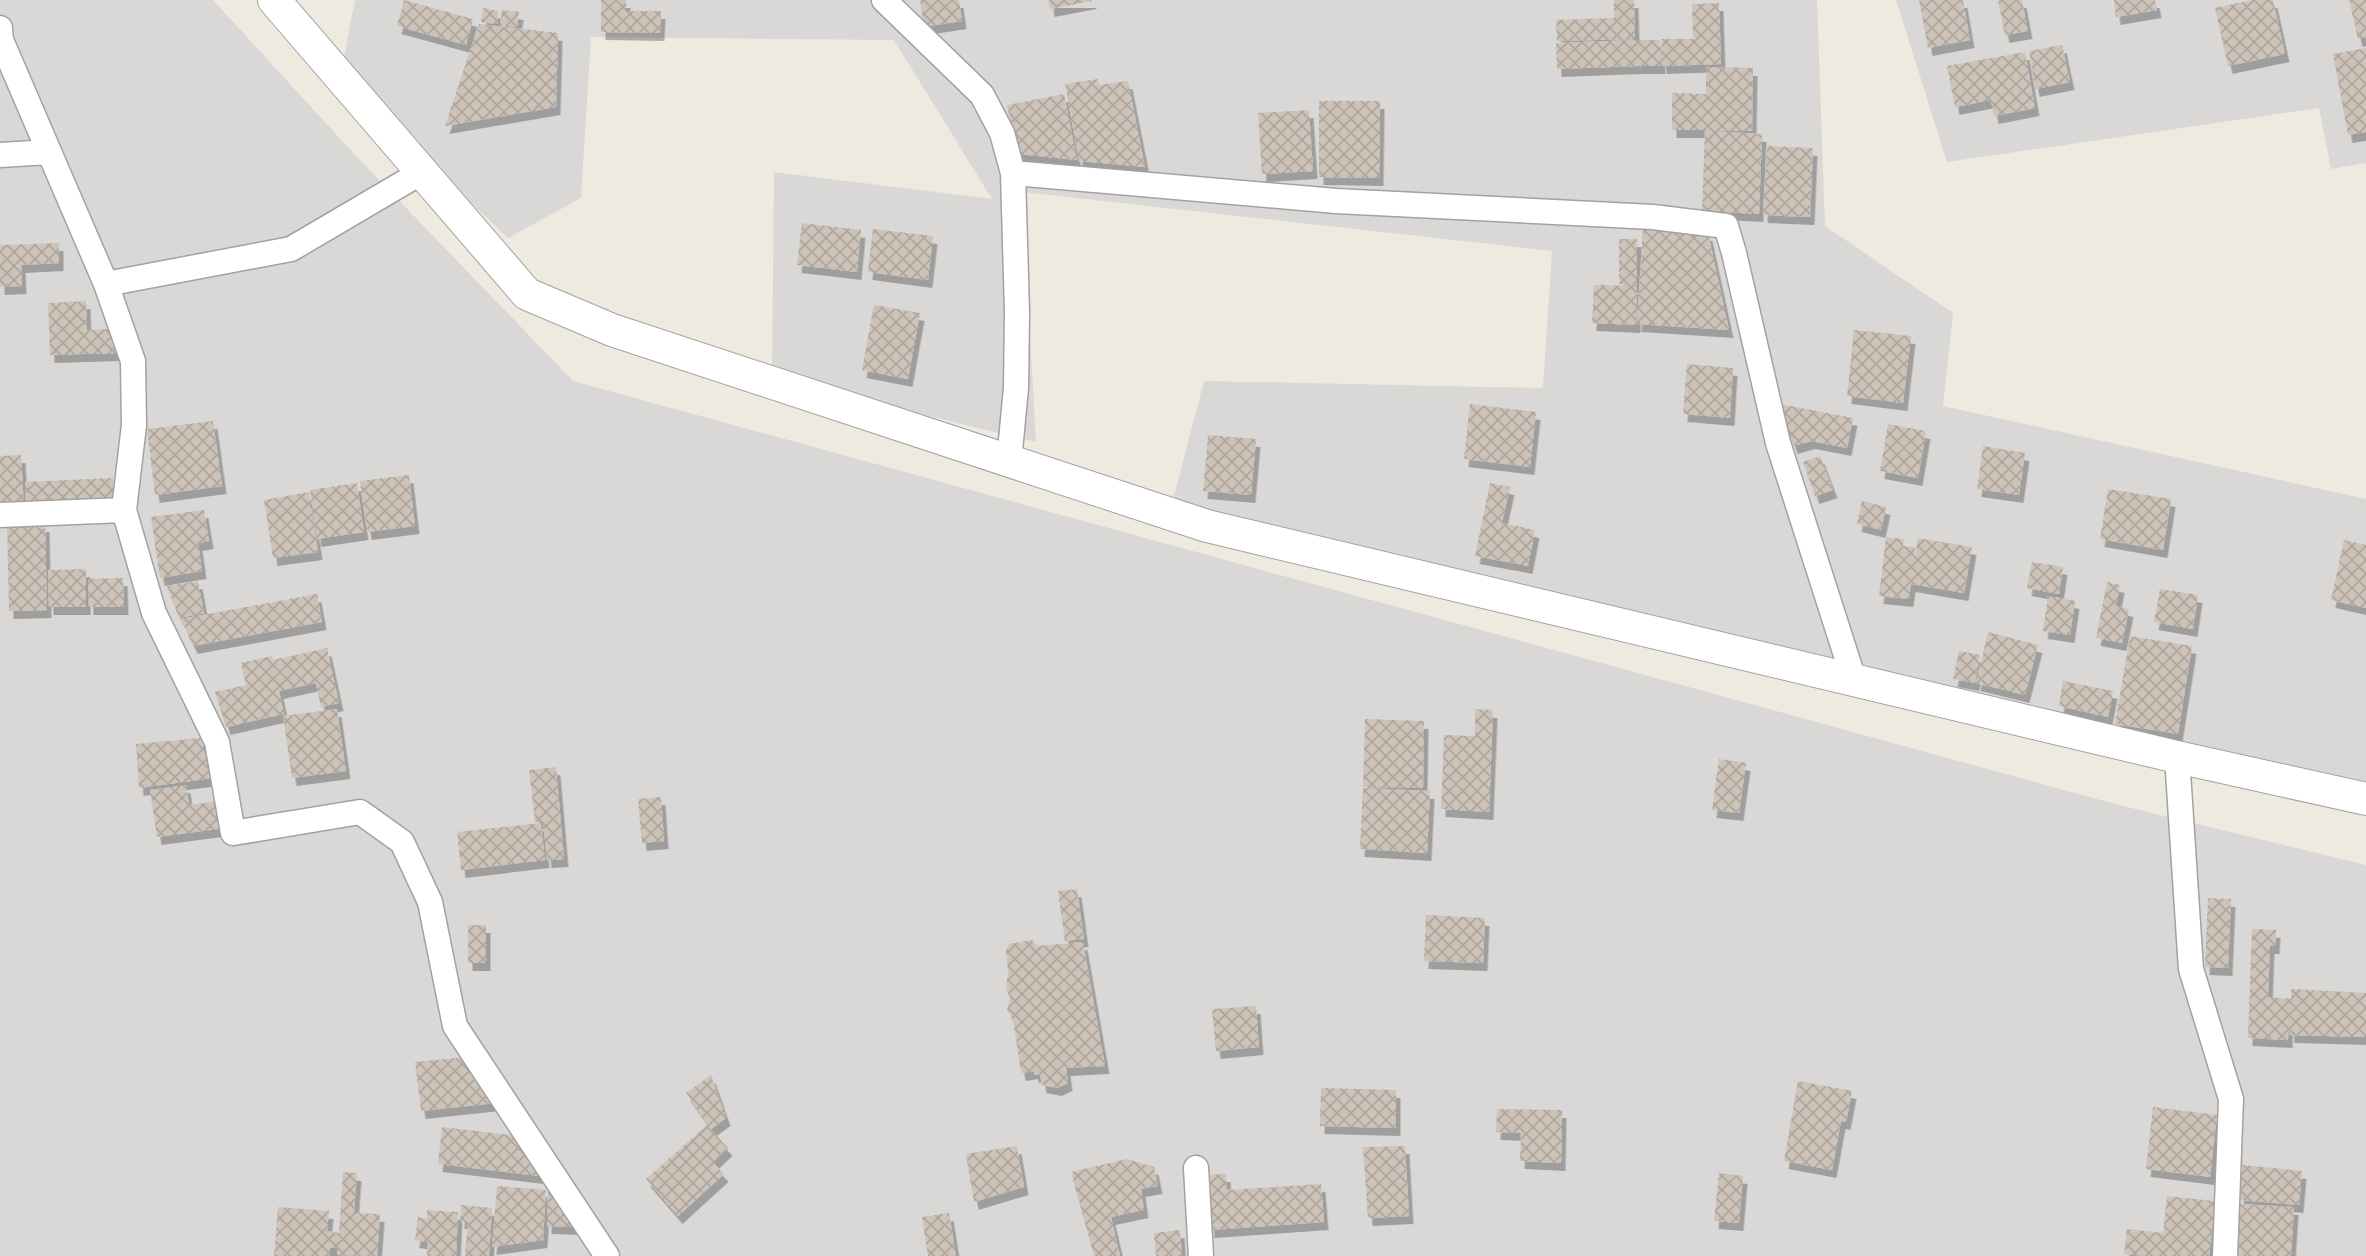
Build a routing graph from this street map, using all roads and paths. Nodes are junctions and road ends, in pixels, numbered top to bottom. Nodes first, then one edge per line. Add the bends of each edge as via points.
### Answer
1 (274, 0) edge
2 (884, 0) edge
3 (0, 28) edge
4 (49, 152) junction
5 (0, 155) edge
6 (422, 172) junction
7 (1013, 173) junction
8 (106, 284) junction
9 (1009, 460) junction
10 (124, 510) junction
11 (0, 515) edge
12 (1854, 680) junction
13 (2177, 757) junction
14 (2366, 799) edge
15 (1196, 1168) dead end
16 (607, 1256) edge
17 (1201, 1256) edge
18 (2225, 1256) edge

1 - 6 street
2 - 7 street via 982,95 1002,133
3 - 4 street
4 - 5 street
4 - 8 street
6 - 8 street via 292,249
6 - 9 street via 527,294 612,330
7 - 9 street via 1017,350
7 - 12 street via 1336,201 1726,226 1778,443
8 - 10 street via 133,361 134,425
9 - 12 street via 1207,526
10 - 11 street
10 - 16 street via 154,613 217,742 233,833 360,812 402,842 430,902 455,1026
12 - 13 street
13 - 14 street
13 - 18 street via 2192,970 2231,1099
15 - 17 street

